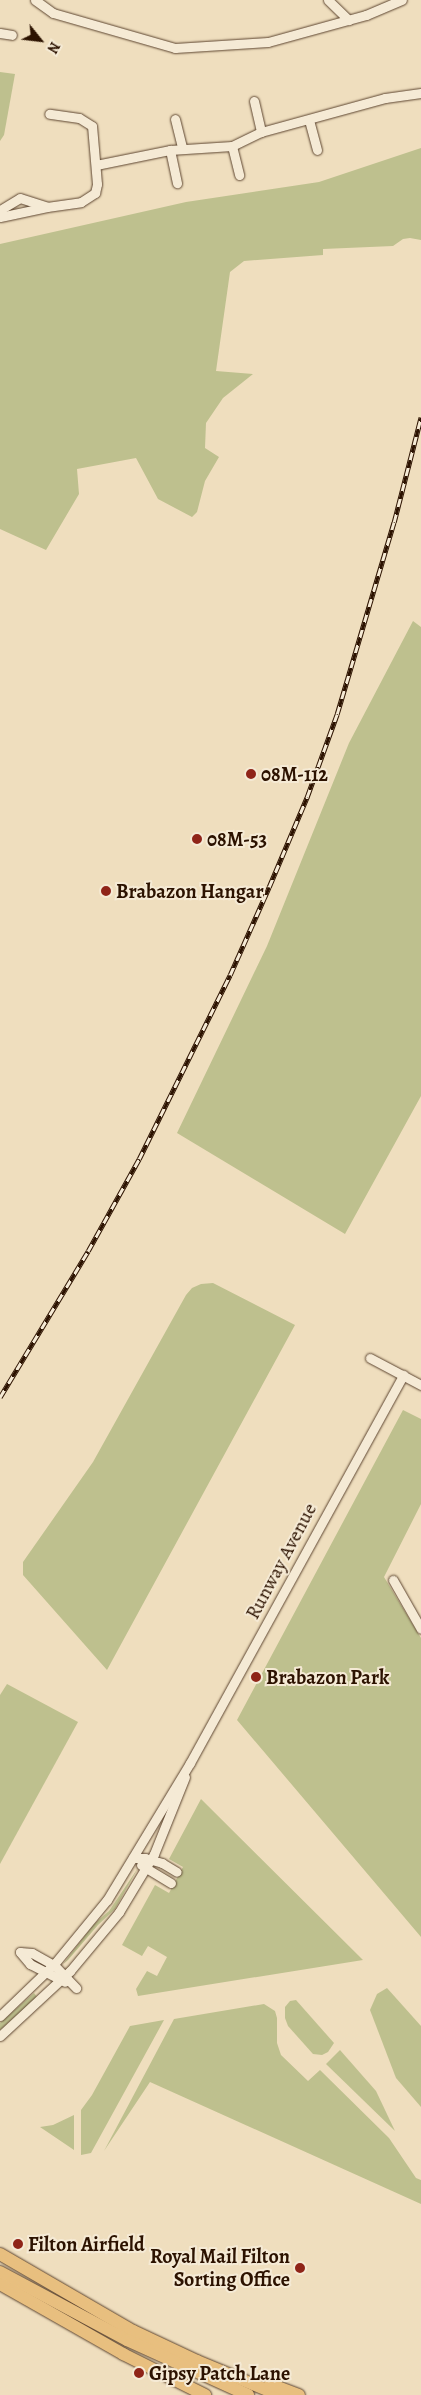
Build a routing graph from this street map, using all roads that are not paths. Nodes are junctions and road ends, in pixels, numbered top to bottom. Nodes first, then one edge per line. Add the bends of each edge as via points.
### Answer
1 (35, 0) edge
2 (328, 0) edge
3 (402, 0) edge
4 (350, 20) junction
5 (0, 33) edge
6 (12, 35) dead end
7 (421, 93) edge
8 (252, 107) dead end
9 (49, 114) dead end
10 (175, 119) dead end
11 (309, 120) junction
12 (261, 132) junction
13 (318, 144) dead end
14 (232, 146) junction
15 (182, 148) junction
16 (170, 150) junction
17 (96, 165) junction
18 (236, 171) dead end
19 (177, 183) dead end
20 (47, 207) junction
21 (0, 210) edge
22 (0, 217) edge
23 (370, 1358) dead end
24 (403, 1375) junction
25 (421, 1386) edge
26 (393, 1580) dead end
27 (421, 1629) edge
28 (190, 1763) junction
29 (133, 1858) junction
30 (151, 1860) junction
31 (146, 1868) junction
32 (177, 1872) dead end
33 (171, 1883) dead end
34 (54, 1965) junction
35 (46, 1974) junction
36 (63, 1978) junction
37 (0, 2016) edge
38 (0, 2036) edge
39 (0, 2254) edge
40 (24, 2268) junction
41 (0, 2272) edge
42 (0, 2284) edge
43 (130, 2335) junction
44 (205, 2395) edge
45 (248, 2395) edge
46 (279, 2395) edge
47 (299, 2395) edge

1 - 4 street via 53,13 175,48 268,42
2 - 4 street
3 - 4 street
5 - 6 street
7 - 11 street via 385,98
8 - 12 street
9 - 17 street via 79,118 92,126
10 - 15 street
11 - 12 street
11 - 13 street
12 - 14 street
14 - 15 street
14 - 18 street
15 - 16 street
16 - 17 street
16 - 19 street
17 - 20 street via 98,184 88,199
20 - 21 street via 20,198
20 - 22 street
23 - 24 street
24 - 25 street
24 - 28 street, Runway Avenue
26 - 27 street
28 - 29 street, Runway Avenue
28 - 30 street, Runway Avenue
29 - 30 street
29 - 31 street
29 - 34 street, Runway Avenue via 94,1918
30 - 31 street, Runway Avenue
30 - 32 street
31 - 33 street
31 - 36 street, Runway Avenue via 108,1927
34 - 35 street, Runway Avenue
34 - 35 street via 32,1952 20,1952 27,1962
34 - 36 street
35 - 36 street
35 - 37 street, Runway Avenue
36 - 38 street, Runway Avenue
39 - 40 main road
40 - 43 main road
40 - 47 main road via 40,2272 205,2357
41 - 43 main road
42 - 44 main road via 115,2350
43 - 45 main road
43 - 46 main road

